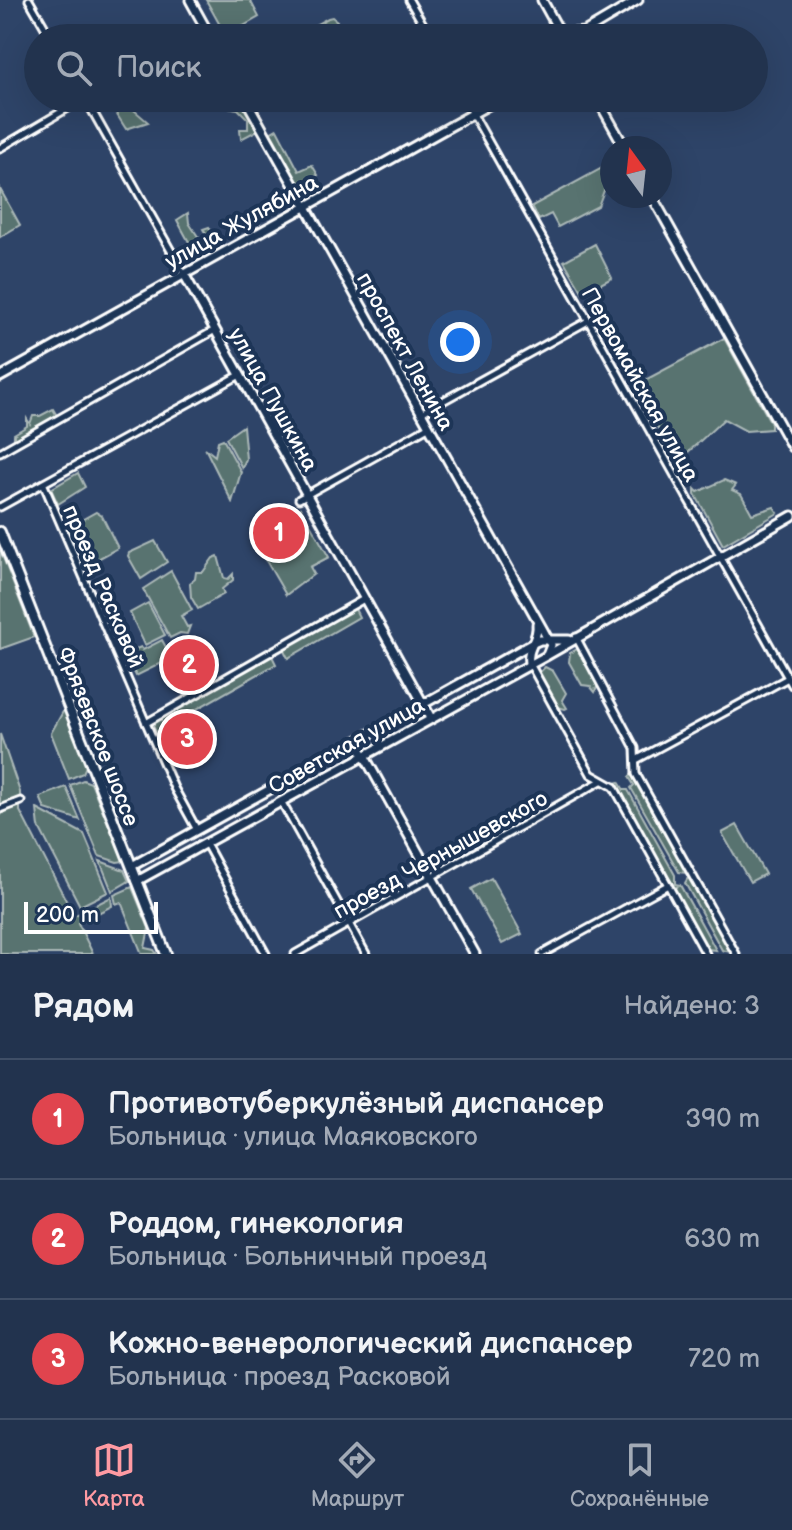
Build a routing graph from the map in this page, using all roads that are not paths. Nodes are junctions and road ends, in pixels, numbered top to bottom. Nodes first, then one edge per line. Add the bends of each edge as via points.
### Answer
1 (29, 0) edge
2 (190, 0) edge
3 (409, 0) edge
4 (542, 0) edge
5 (638, 0) edge
6 (43, 24) edge
7 (204, 24) edge
8 (423, 24) edge
9 (555, 24) edge
10 (600, 24) edge
11 (61, 112) edge
12 (93, 112) edge
13 (253, 112) edge
14 (476, 112) edge
15 (605, 112) edge
16 (473, 114) junction
17 (618, 136) edge
18 (0, 148) edge
19 (305, 207) junction
20 (659, 208) edge
21 (184, 274) junction
22 (588, 321) junction
23 (215, 330) junction
24 (240, 375) junction
25 (0, 377) edge
26 (420, 413) junction
27 (428, 427) junction
28 (792, 447) edge
29 (0, 452) edge
30 (44, 485) junction
31 (303, 497) junction
32 (0, 507) edge
33 (792, 516) edge
34 (0, 532) edge
35 (720, 557) junction
36 (364, 599) junction
37 (537, 622) junction
38 (574, 638) junction
39 (548, 640) junction
40 (533, 643) junction
41 (546, 656) junction
42 (533, 662) junction
43 (788, 678) junction
44 (792, 685) edge
45 (423, 704) junction
46 (431, 718) junction
47 (146, 723) junction
48 (356, 741) junction
49 (364, 756) junction
50 (635, 760) junction
51 (601, 781) junction
52 (21, 801) dead end
53 (281, 801) junction
54 (0, 809) edge
55 (197, 830) junction
56 (206, 844) junction
57 (148, 858) junction
58 (132, 866) junction
59 (156, 871) junction
60 (432, 877) junction
61 (137, 881) junction
62 (668, 885) junction
63 (349, 924) junction
64 (166, 954) edge
65 (266, 954) edge
66 (295, 954) edge
67 (366, 954) edge
68 (475, 954) edge
69 (542, 954) edge
70 (706, 954) edge
71 (736, 954) edge

1 - 6 street
2 - 7 main road
3 - 8 street
4 - 9 main road
5 - 10 main road
11 - 18 street
12 - 21 street, улица Пушкина
13 - 19 main road, проспект Ленина
14 - 16 main road, улица Жулябина
15 - 17 main road
16 - 19 main road, улица Жулябина
16 - 22 street, Первомайская улица
19 - 21 main road, улица Жулябина
19 - 26 main road, проспект Ленина
20 - 28 main road
21 - 23 main road, улица Пушкина
21 - 25 main road, улица Жулябина
22 - 26 street
22 - 35 street, Первомайская улица
23 - 24 main road, улица Пушкина
23 - 29 street
24 - 30 street
24 - 31 main road, улица Пушкина
26 - 27 main road, проспект Ленина
27 - 31 street
27 - 37 main road, проспект Ленина
30 - 32 street
30 - 47 street, проезд Расковой
31 - 36 main road, улица Пушкина
33 - 35 main road, Советская улица
34 - 58 highway, Фрязевское шоссе
35 - 38 main road, Советская улица
35 - 43 street, Первомайская улица
36 - 45 main road, улица Пушкина
36 - 47 street
37 - 39 main road, проспект Ленина
37 - 40 main road
38 - 39 main road, Советская улица
38 - 41 main road, Советская улица
38 - 50 street via 635,748
39 - 40 main road, Советская улица
39 - 41 main road
40 - 42 main road via 528,651
40 - 45 main road, Советская улица
41 - 42 main road, Советская улица
42 - 46 main road, Советская улица
42 - 51 street via 591,774
43 - 44 street, Первомайская улица
43 - 50 street
45 - 46 main road, улица Пушкина
45 - 48 main road, Советская улица
46 - 49 main road, Советская улица
47 - 55 street, проезд Расковой
48 - 49 main road
48 - 55 main road, Советская улица
49 - 53 main road, Советская улица
49 - 60 main road
50 - 71 street via 636,774
51 - 60 street, проезд Чернышевского
51 - 62 street via 614,787
52 - 54 street
53 - 56 main road, Советская улица
53 - 63 street
55 - 57 main road, Советская улица
56 - 59 main road, Советская улица
56 - 65 street
57 - 58 main road, Советская улица
57 - 59 main road
58 - 61 highway, Фрязевское шоссе
59 - 61 main road, Советская улица
60 - 63 street, проезд Чернышевского
60 - 68 main road
61 - 64 highway, Фрязевское шоссе
62 - 69 street
62 - 70 street
63 - 66 street, проезд Чернышевского
63 - 67 street

